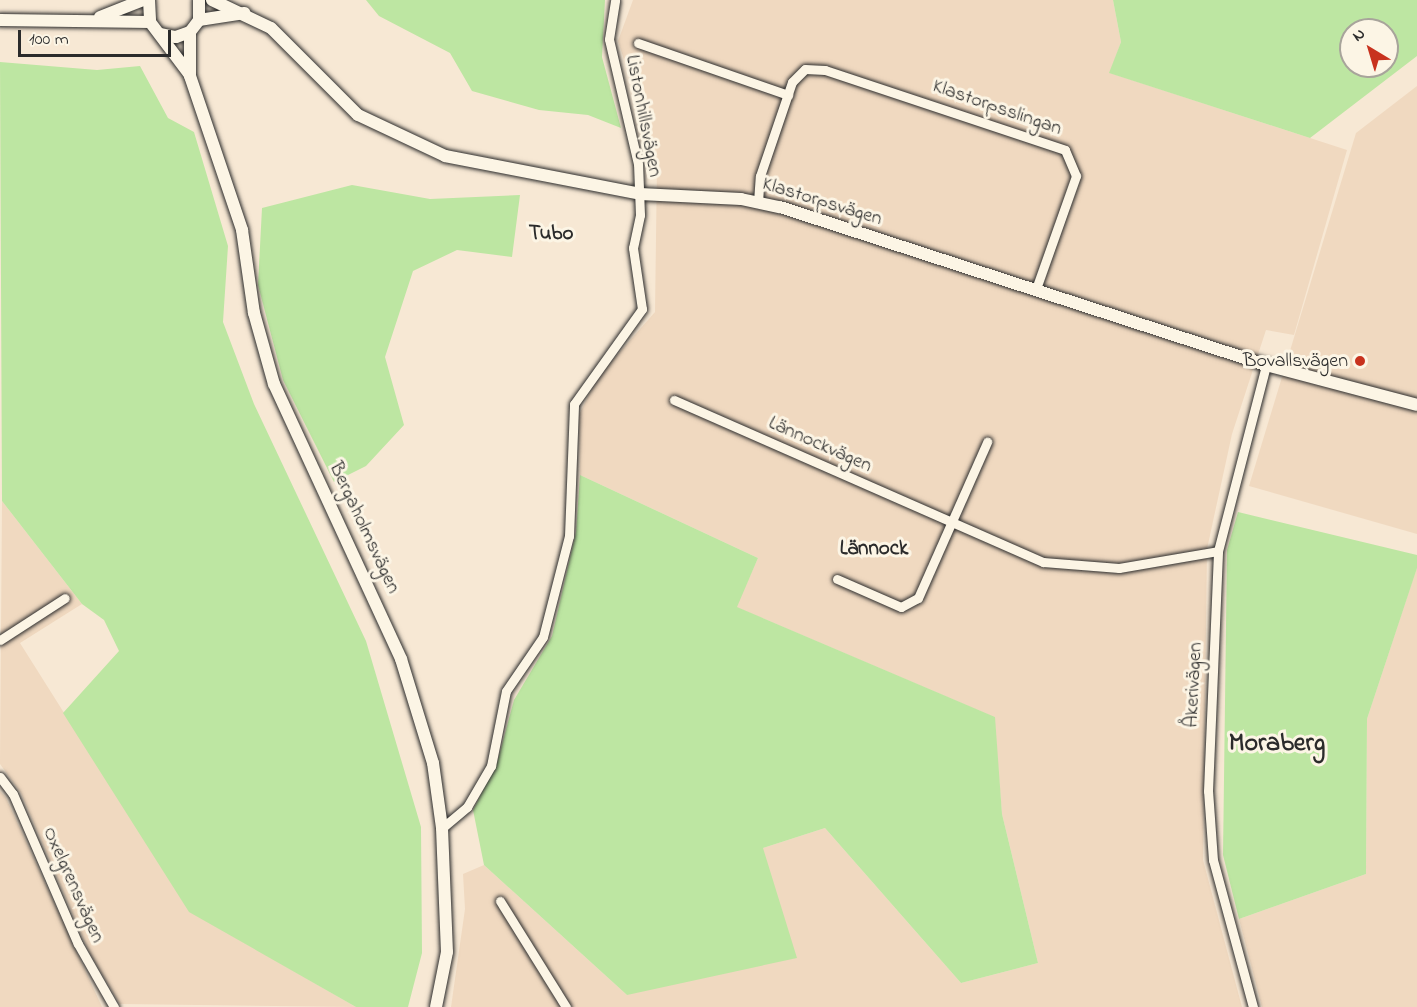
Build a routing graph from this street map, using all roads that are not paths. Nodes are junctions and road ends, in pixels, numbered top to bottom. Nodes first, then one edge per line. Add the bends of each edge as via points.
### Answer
1 (143, 0) edge
2 (149, 0) edge
3 (199, 0) edge
4 (212, 0) edge
5 (615, 0) edge
6 (246, 13) junction
7 (0, 20) edge
8 (199, 20) junction
9 (87, 22) junction
10 (150, 22) junction
11 (190, 32) junction
12 (160, 33) junction
13 (638, 44) dead end
14 (190, 76) junction
15 (788, 95) junction
16 (640, 194) junction
17 (758, 202) junction
18 (1036, 289) junction
19 (1266, 365) junction
20 (674, 400) dead end
21 (1417, 405) edge
22 (987, 442) dead end
23 (952, 524) junction
24 (1218, 551) junction
25 (837, 579) dead end
26 (65, 598) dead end
27 (0, 640) edge
28 (0, 777) edge
29 (442, 828) junction
30 (500, 901) dead end
31 (114, 1007) edge
32 (436, 1007) edge
33 (566, 1007) edge
34 (1253, 1007) edge

1 - 9 street
2 - 10 street
3 - 8 street
4 - 6 street, Klastorpsvägen
5 - 16 street, Listonhillsvägen via 609,39 638,164
6 - 8 street
6 - 16 street, Klastorpsvägen via 271,28 358,115 410,143 445,156
7 - 9 street
8 - 11 street
9 - 10 street
10 - 12 street, Bergaholmsvägen
11 - 12 street via 176,37
11 - 14 street, Bergaholmsvägen
12 - 14 street, Bergaholmsvägen
13 - 15 street
14 - 29 street, Bergaholmsvägen via 242,230 254,313 274,384 401,659 433,764
15 - 17 street, Klastorpsslingan via 760,176
15 - 18 street, Klastorpsslingan via 805,69 825,70 1065,150 1076,176
16 - 17 street, Klastorpsvägen
16 - 29 street, Listonhillsvägen via 633,248 642,309 574,404 569,536 543,637 506,691 491,766 467,807
17 - 18 street, Klastorpsvägen
18 - 19 street, Klastorpsvägen
19 - 21 street, Klastorpsvägen
19 - 24 street, Åkerivägen
20 - 23 street, Lännockvägen
22 - 23 street
23 - 24 street, Lännockvägen via 1042,562 1119,568
23 - 25 street via 918,598 901,607
24 - 34 street, Åkerivägen via 1208,791 1213,860
26 - 27 street
28 - 31 street, Oxelgrensvägen via 13,794 78,944
29 - 32 street, Bergaholmsvägen via 447,952
30 - 33 street

